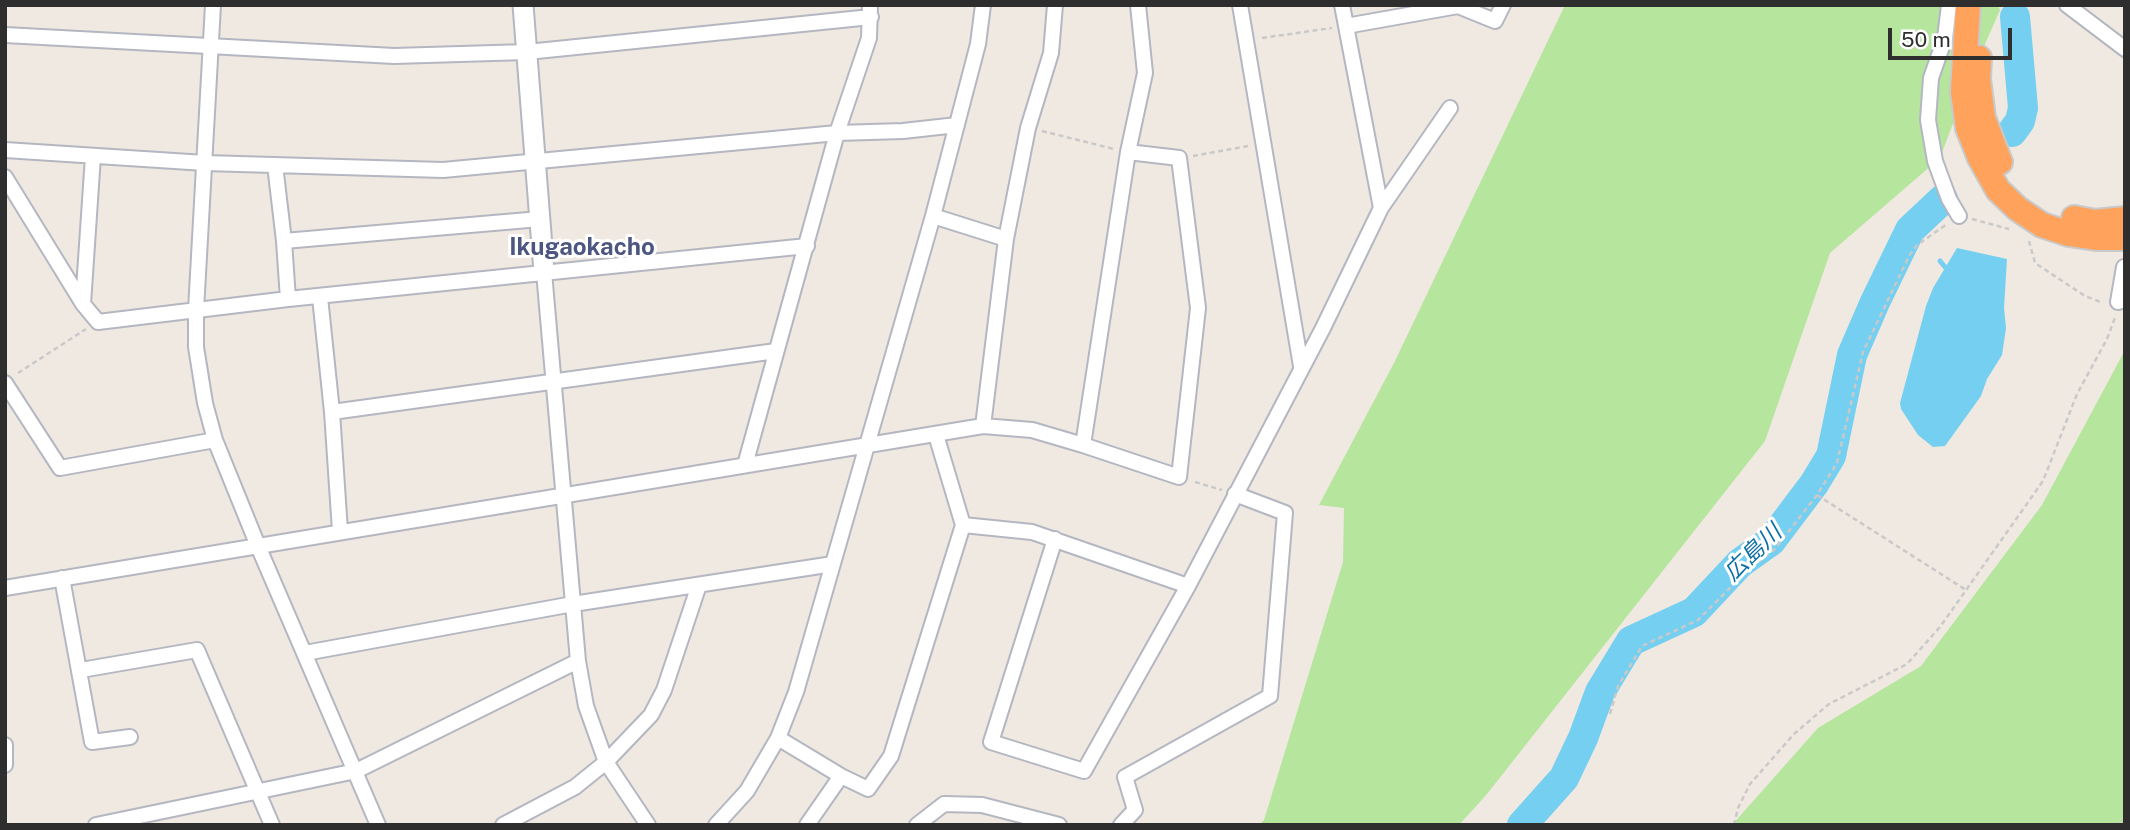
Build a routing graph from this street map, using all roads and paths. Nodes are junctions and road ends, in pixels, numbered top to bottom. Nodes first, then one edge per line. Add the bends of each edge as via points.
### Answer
1 (213, 5) edge
2 (523, 5) edge
3 (983, 5) edge
4 (1055, 5) edge
5 (1138, 5) edge
6 (1240, 5) edge
7 (1342, 5) edge
8 (1503, 5) edge
9 (1949, 5) edge
10 (1968, 5) edge
11 (1984, 5) edge
12 (2067, 5) edge
13 (870, 11) edge
14 (1346, 26) junction
15 (5, 35) edge
16 (1246, 40) junction
17 (210, 44) junction
18 (2125, 49) edge
19 (527, 52) junction
20 (1450, 108) dead end
21 (957, 125) junction
22 (1028, 128) junction
23 (837, 134) junction
24 (1264, 143) junction
25 (5, 150) edge
26 (1128, 152) junction
27 (93, 156) junction
28 (1179, 158) junction
29 (535, 162) junction
30 (205, 163) junction
31 (275, 165) junction
32 (5, 177) edge
33 (1381, 208) junction
34 (933, 216) junction
35 (1959, 216) junction
36 (540, 219) junction
37 (2125, 219) edge
38 (2009, 229) dead end
39 (1006, 239) junction
40 (2028, 239) dead end
41 (2125, 239) edge
42 (284, 241) junction
43 (807, 246) junction
44 (2124, 267) edge
45 (544, 272) junction
46 (320, 297) junction
47 (288, 299) junction
48 (2121, 301) edge
49 (83, 304) junction
50 (196, 310) junction
51 (98, 322) junction
52 (776, 351) junction
53 (1301, 366) junction
54 (11, 379) edge
55 (554, 383) junction
56 (332, 412) junction
57 (983, 426) junction
58 (936, 435) junction
59 (215, 440) junction
60 (1083, 445) junction
61 (866, 446) junction
62 (745, 465) junction
63 (1179, 477) junction
64 (1235, 494) junction
65 (563, 495) junction
66 (1817, 495) junction
67 (963, 525) junction
68 (340, 531) junction
69 (1055, 539) junction
70 (258, 546) junction
71 (833, 564) junction
72 (62, 578) junction
73 (698, 585) junction
74 (1188, 586) junction
75 (5, 588) edge
76 (1966, 590) junction
77 (573, 604) junction
78 (305, 653) junction
79 (578, 662) junction
80 (80, 670) junction
81 (1610, 714) dead end
82 (130, 737) dead end
83 (778, 738) junction
84 (5, 745) edge
85 (606, 762) junction
86 (5, 765) edge
87 (356, 771) junction
88 (841, 776) junction
89 (258, 793) junction
90 (2125, 820) edge
91 (96, 825) edge
92 (272, 825) edge
93 (378, 825) edge
94 (503, 825) edge
95 (648, 825) edge
96 (716, 825) edge
97 (807, 825) edge
98 (917, 825) edge
99 (1059, 825) edge
100 (1121, 825) edge
101 (1734, 825) edge
102 (2114, 825) edge

1 - 17 street
2 - 19 street
3 - 21 street
4 - 22 street via 1051,53
5 - 26 street via 1145,73
6 - 16 street
7 - 14 street
8 - 14 street via 1495,21 1458,6
9 - 35 street via 1945,38 1931,78 1928,120 1935,160
10 - 41 highway via 1963,92 1968,128 1998,190 2042,225 2070,234
11 - 37 highway via 1979,39 1983,118 2007,173 2023,192 2069,217 2095,222
12 - 18 street
13 - 19 street
13 - 23 street via 869,38
14 - 16 path
14 - 33 street
15 - 17 street
16 - 24 street
17 - 19 street via 394,56
17 - 30 street
19 - 29 street
20 - 33 street
21 - 23 street
21 - 34 street
22 - 26 path
22 - 39 street
23 - 29 street
23 - 43 street
24 - 28 path
24 - 53 street
25 - 27 street
26 - 28 street
26 - 60 street
27 - 30 street
27 - 49 street
28 - 63 street via 1198,308
29 - 31 street via 443,170
29 - 36 street
30 - 31 street
30 - 50 street
31 - 42 street
32 - 49 street
33 - 53 street
34 - 39 street
34 - 61 street
35 - 38 path
35 - 66 path via 1917,245 1909,256 1863,352 1837,463
36 - 42 street
36 - 45 street
39 - 57 street
40 - 48 path via 2035,263 2097,302
42 - 47 street
43 - 45 street
43 - 52 street
44 - 48 street
45 - 46 street
45 - 55 street
46 - 47 street
46 - 56 street
47 - 50 street
48 - 76 path via 2043,481
49 - 51 street
50 - 51 street
50 - 59 street via 196,347
51 - 54 path
52 - 55 street
52 - 62 street
53 - 64 street
54 - 59 street via 60,468
55 - 56 street
55 - 65 street
56 - 68 street
57 - 58 street
57 - 60 street via 1032,430
58 - 61 street
58 - 67 street
59 - 70 street
60 - 63 street
61 - 62 street
61 - 71 street
62 - 65 street
63 - 64 path
64 - 74 street
64 - 100 street via 1285,513 1270,696 1125,777 1135,810
65 - 68 street
65 - 77 street
66 - 76 path
66 - 81 path via 1775,549 1698,620 1642,646 1618,686
67 - 69 street
67 - 88 street via 891,756 868,789
68 - 70 street
69 - 74 street
69 - 74 street via 991,742 1084,771
70 - 72 street
70 - 78 street
71 - 73 street
71 - 83 street
72 - 75 street
72 - 80 street
73 - 77 street
73 - 85 street via 664,690 651,715
76 - 101 path via 1907,664 1829,704 1794,734 1750,784
77 - 78 street
77 - 79 street
78 - 87 street
79 - 85 street via 586,706
79 - 87 street
80 - 82 street via 92,741
80 - 89 street via 197,650
83 - 88 street
83 - 96 street via 747,791
84 - 86 street
85 - 94 street via 575,787
85 - 95 street
87 - 89 street
87 - 93 street
88 - 97 street
89 - 91 street
89 - 92 street
90 - 102 path
98 - 99 street via 944,804 982,805

